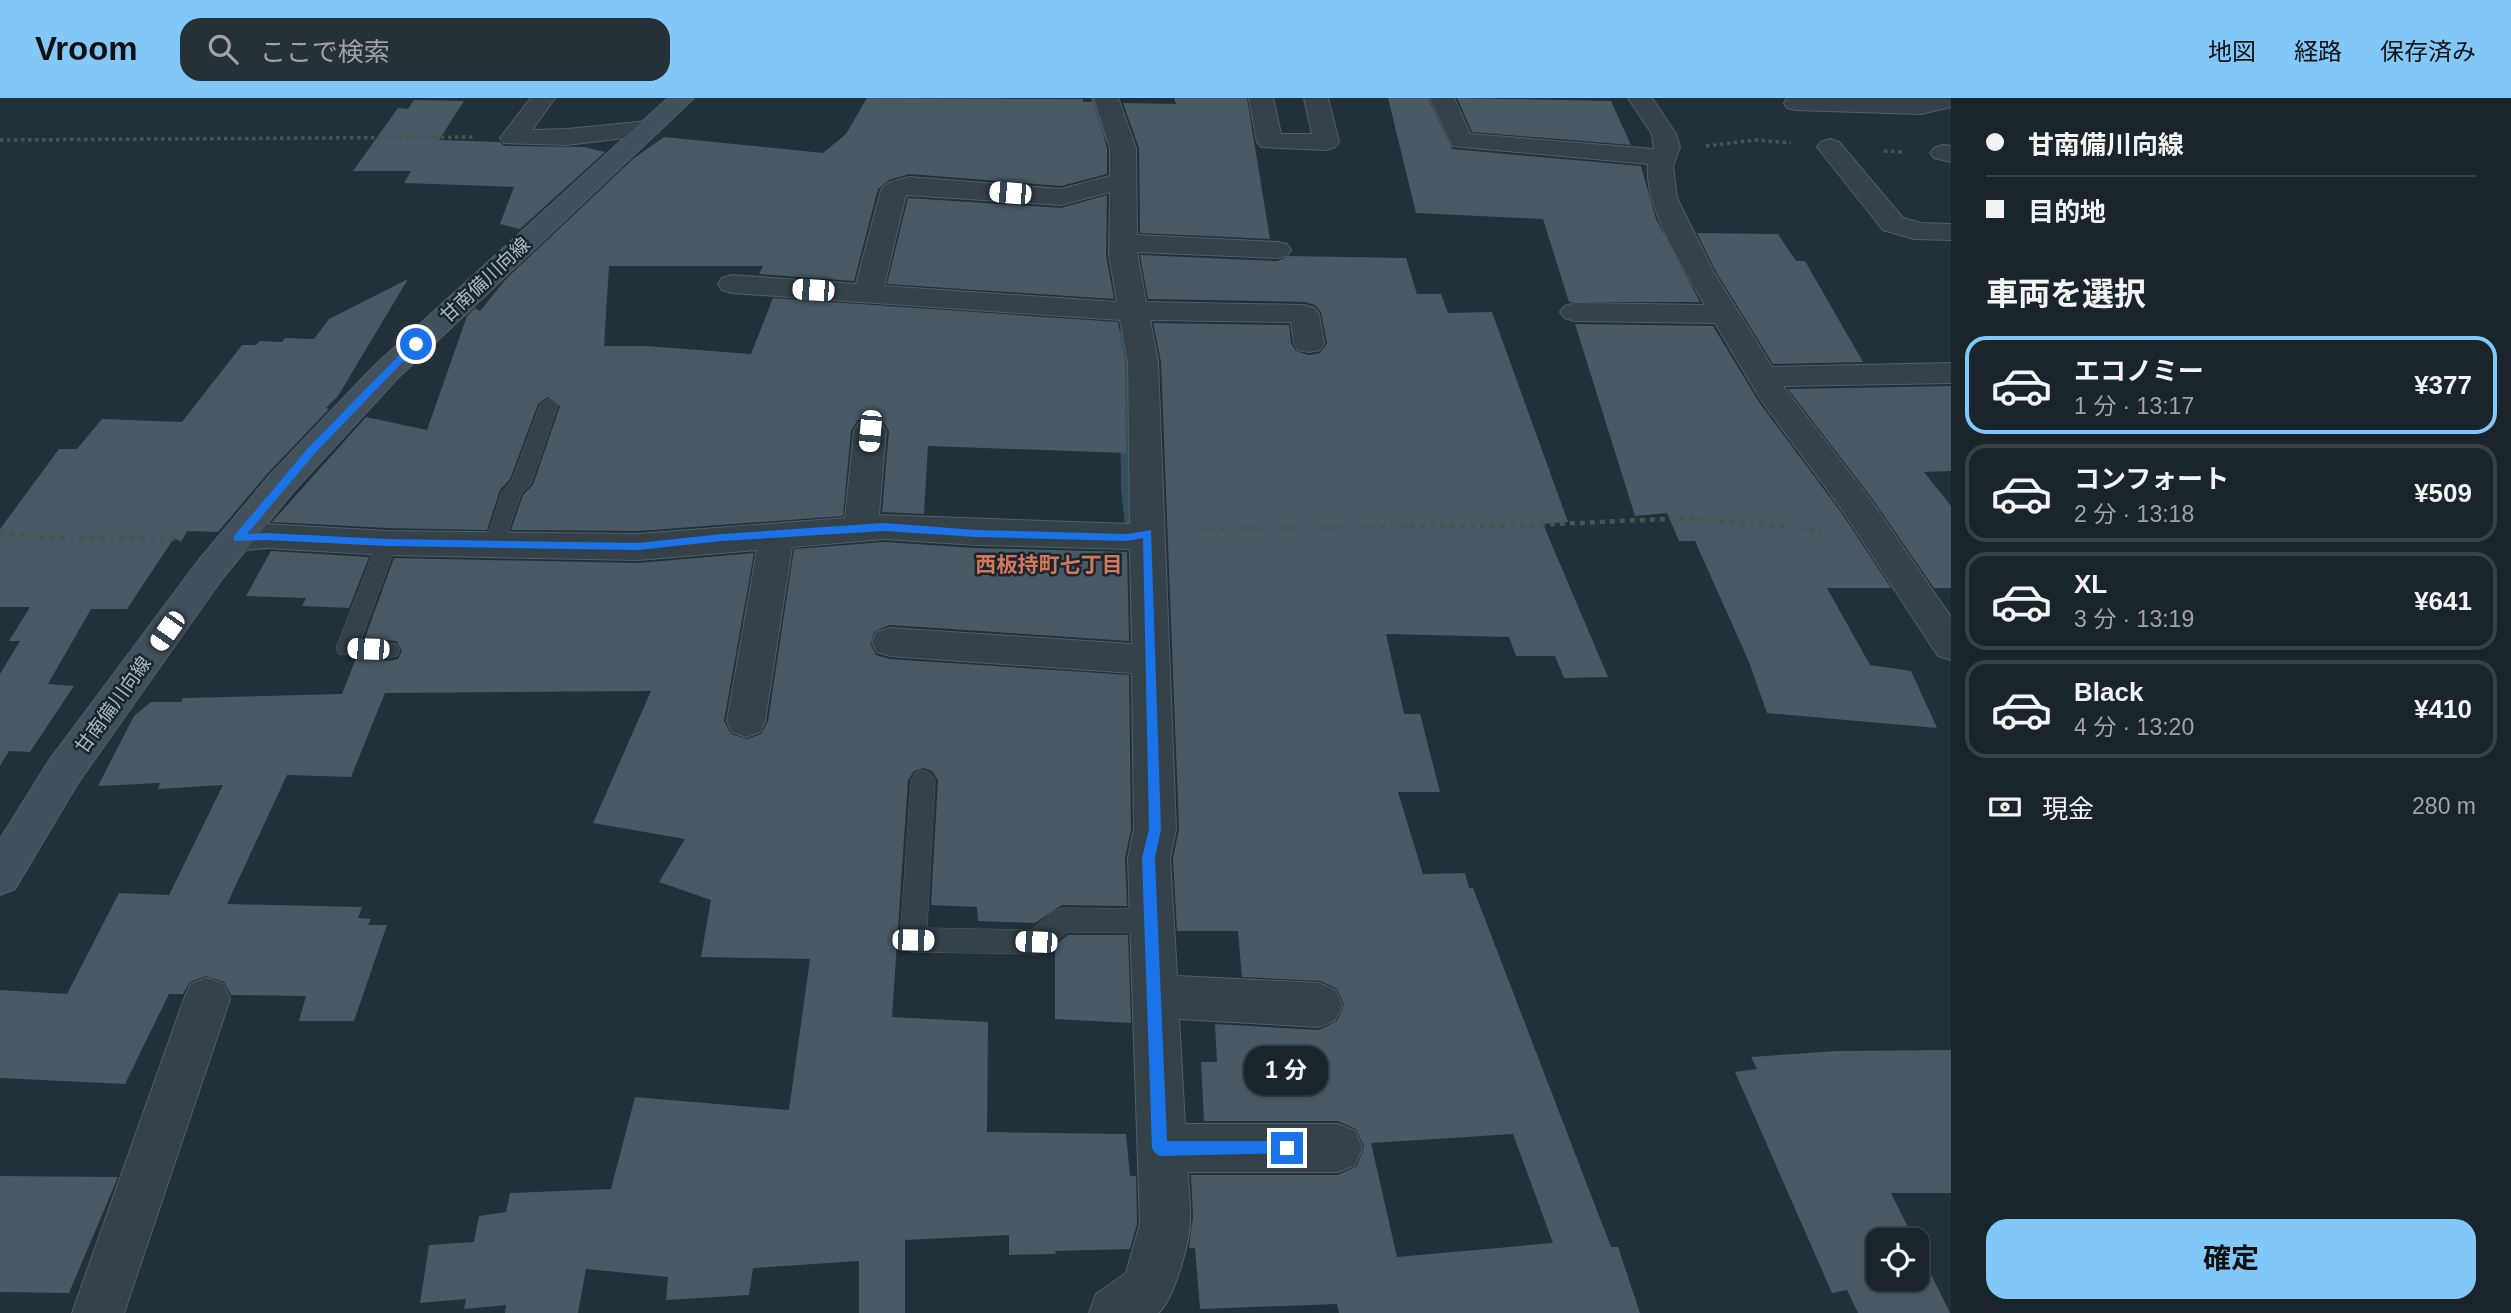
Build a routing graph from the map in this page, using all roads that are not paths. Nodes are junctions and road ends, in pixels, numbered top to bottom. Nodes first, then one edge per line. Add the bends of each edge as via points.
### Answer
1 (543, 98) edge
2 (682, 98) edge
3 (1106, 98) edge
4 (1261, 98) edge
5 (1316, 98) edge
6 (1443, 98) edge
7 (1640, 98) edge
8 (1951, 100) edge
9 (1796, 103) dead end
10 (649, 128) junction
11 (1830, 147) dead end
12 (1663, 158) junction
13 (1123, 181) junction
14 (1937, 239) edge
15 (1124, 243) junction
16 (1278, 250) dead end
17 (732, 284) dead end
18 (867, 294) junction
19 (1134, 312) junction
20 (1575, 312) dead end
21 (1725, 314) junction
22 (1309, 343) dead end
23 (1951, 373) edge
24 (1763, 377) junction
25 (549, 405) dead end
26 (870, 431) dead end
27 (861, 528) junction
28 (1148, 533) junction
29 (777, 534) junction
30 (238, 539) junction
31 (387, 543) junction
32 (495, 544) junction
33 (1938, 606) edge
34 (890, 642) dead end
35 (1951, 646) edge
36 (389, 650) dead end
37 (1151, 660) junction
38 (746, 721) dead end
39 (923, 780) dead end
40 (0, 876) edge
41 (1151, 921) junction
42 (1154, 996) junction
43 (207, 999) dead end
44 (1319, 1005) dead end
45 (1160, 1148) junction
46 (1338, 1148) dead end
47 (98, 1313) edge
48 (1115, 1313) edge

1 - 10 street via 513,138
2 - 10 main road, 甘南備川向線
3 - 13 street via 1123,148
4 - 5 street via 1270,142 1326,142
6 - 12 street via 1461,141
7 - 12 street via 1664,134 1667,147
8 - 9 street via 1865,114
10 - 30 main road, 甘南備川向線 via 386,372 282,483
11 - 14 street via 1893,224
12 - 21 street via 1664,198
13 - 15 street
13 - 18 street via 1061,197 909,185 894,190
15 - 16 street
15 - 19 street
17 - 18 street
18 - 19 street
19 - 22 street via 1304,314
19 - 28 street via 1143,362
20 - 21 street
21 - 24 street
23 - 24 street
24 - 33 street via 1879,537
25 - 32 lane
26 - 27 street
27 - 28 street via 1127,537
27 - 29 street
28 - 37 street
29 - 32 street via 638,547
29 - 38 street
30 - 31 street via 266,536
30 - 40 main road, 甘南備川向線 via 210,570 64,771
31 - 32 street
31 - 36 lane via 347,648
33 - 35 street
34 - 37 street
37 - 41 street via 1155,829 1149,858
39 - 41 lane via 913,940 1036,942 1062,920
41 - 42 street
42 - 44 street
42 - 45 street
43 - 47 street
45 - 46 street
45 - 48 street via 1165,1224 1147,1289

